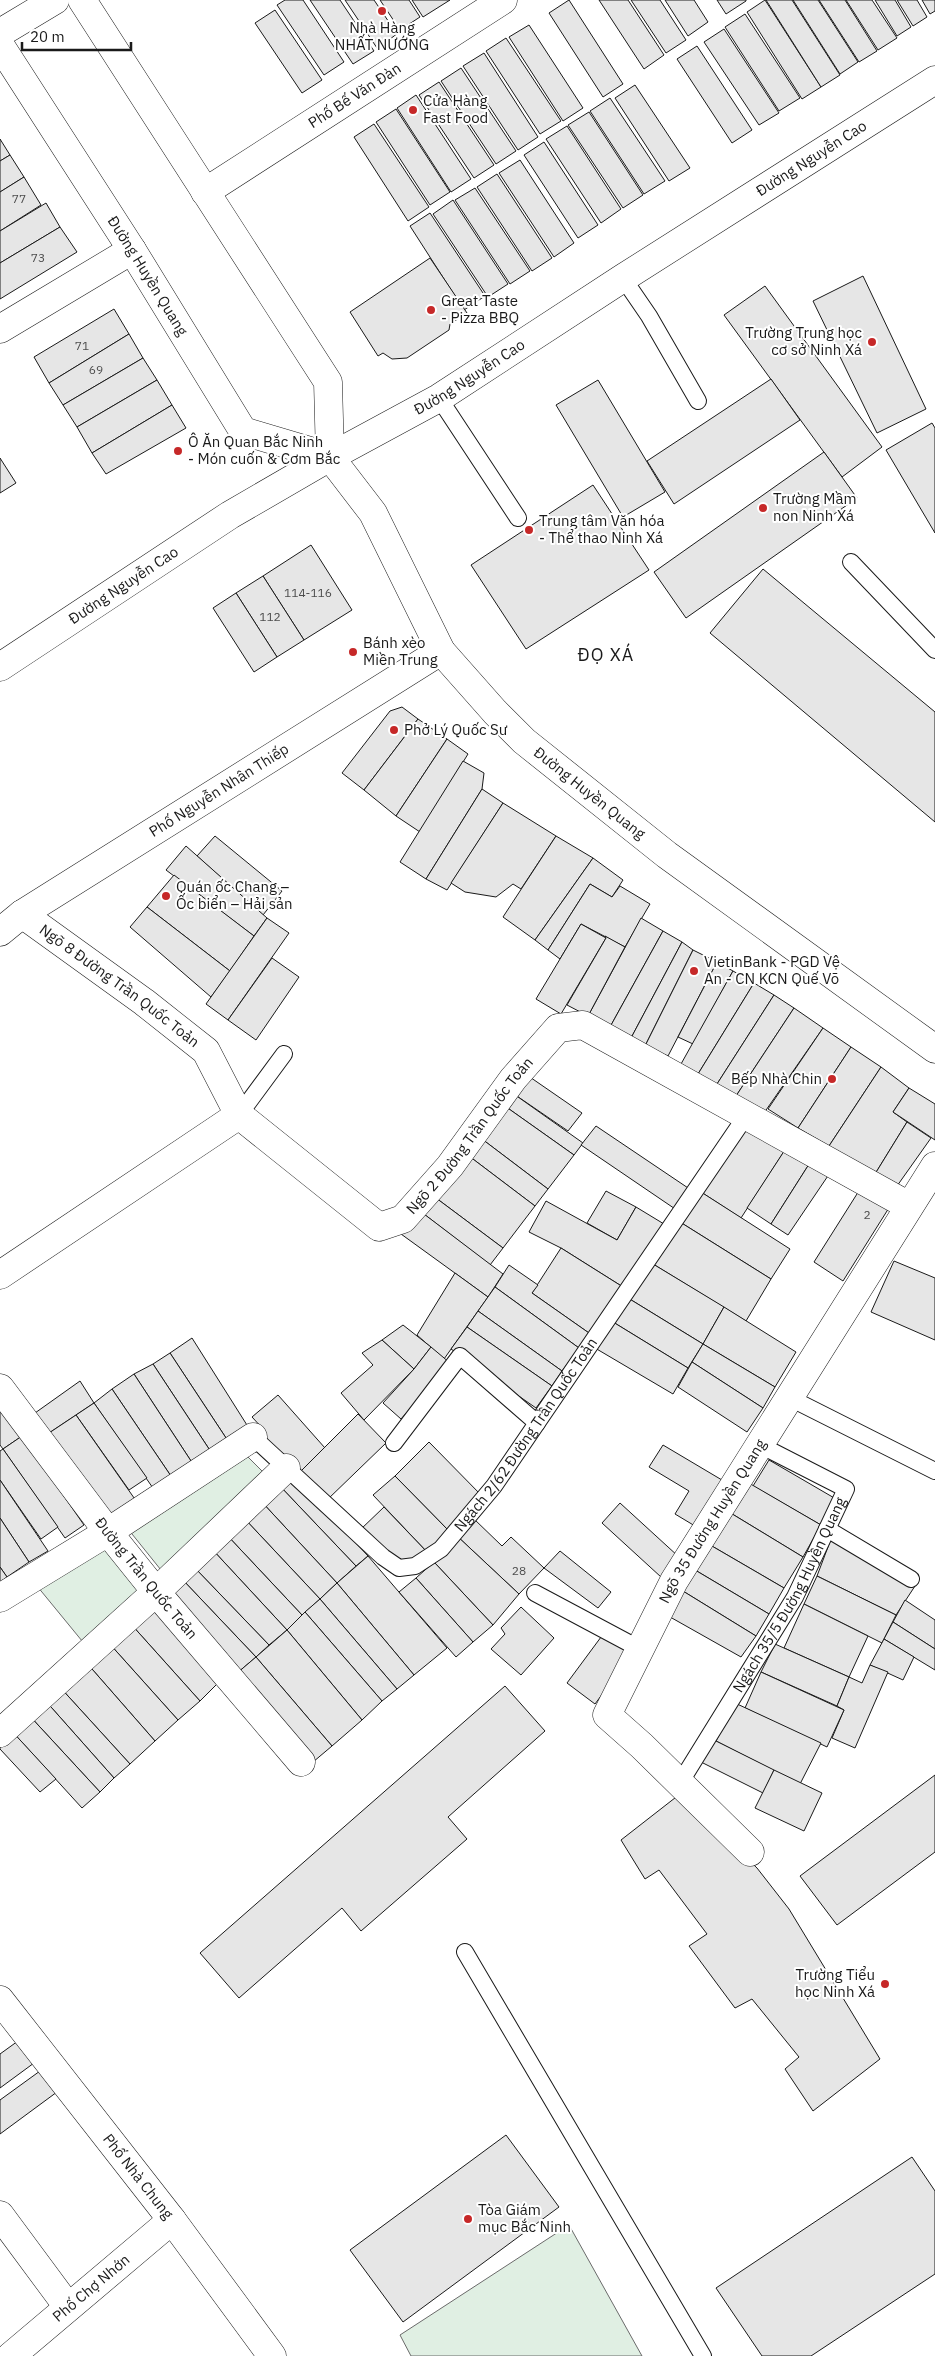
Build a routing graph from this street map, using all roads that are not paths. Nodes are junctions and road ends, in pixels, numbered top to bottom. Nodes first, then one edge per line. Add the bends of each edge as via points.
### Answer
1 (55, 0) edge
2 (82, 0) edge
3 (503, 0) edge
4 (0, 33) edge
5 (0, 45) edge
6 (935, 80) edge
7 (205, 192) junction
8 (132, 250) junction
9 (623, 278) junction
10 (0, 329) edge
11 (439, 398) junction
12 (698, 401) dead end
13 (330, 457) junction
14 (518, 518) dead end
15 (850, 562) dead end
16 (935, 650) edge
17 (441, 651) junction
18 (0, 667) edge
19 (22, 914) junction
20 (0, 932) edge
21 (935, 1049) edge
22 (284, 1054) dead end
23 (239, 1115) junction
24 (746, 1116) junction
25 (935, 1166) edge
26 (909, 1206) junction
27 (0, 1276) edge
28 (0, 1388) edge
29 (790, 1398) junction
30 (537, 1423) junction
31 (252, 1437) joint
32 (394, 1443) dead end
33 (760, 1445) junction
34 (286, 1468) junction
35 (935, 1471) edge
36 (827, 1529) junction
37 (108, 1532) junction
38 (912, 1580) dead end
39 (156, 1592) junction
40 (535, 1593) dead end
41 (0, 1598) edge
42 (640, 1649) junction
43 (0, 1733) edge
44 (301, 1762) dead end
45 (680, 1783) junction
46 (750, 1852) dead end
47 (465, 1952) dead end
48 (0, 2000) edge
49 (0, 2215) edge
50 (172, 2220) junction
51 (68, 2307) junction
52 (11, 2356) edge
53 (272, 2356) edge
54 (703, 2356) edge

1 - 4 street
2 - 7 street
3 - 7 street, Phố Bế Văn Đàn
5 - 8 street, Đường Huyền Quang
6 - 9 street, Đường Nguyễn Cao
7 - 13 street via 328,382
8 - 10 street
8 - 13 street, Đường Huyền Quang via 243,431
9 - 11 street, Đường Nguyễn Cao
9 - 12 lane
11 - 13 street, Đường Nguyễn Cao
11 - 14 lane
13 - 17 street, Đường Huyền Quang via 373,513
13 - 18 street, Đường Nguyễn Cao via 230,515
15 - 16 lane
17 - 19 street, Phố Nguyễn Nhân Thiếp
17 - 21 street, Đường Huyền Quang via 524,741 667,855
19 - 20 street, Phố Nguyễn Nhân Thiếp
19 - 23 street, Ngõ 8 Đường Trần Quốc Toản via 206,1051
22 - 23 lane
23 - 24 street, Ngõ 2 Đường Trần Quốc Toản via 379,1227 402,1219 408,1213 450,1166 513,1079 558,1028 583,1025
23 - 27 street
24 - 26 street, Ngõ 2 Đường Trần Quốc Toản
24 - 30 lane, Ngách 2/62 Đường Trần Quốc Toản
25 - 26 street, Ngõ 35 Đường Huyền Quang
26 - 29 street, Ngõ 35 Đường Huyền Quang
28 - 37 street, Đường Trần Quốc Toản
29 - 33 street, Ngõ 35 Đường Huyền Quang
29 - 35 lane
30 - 32 lane via 460,1356
30 - 34 lane, Ngách 2/62 Đường Trần Quốc Toản via 494,1486 453,1535 415,1566 400,1568 383,1557
31 - 34 lane, Ngách 2/62 Đường Trần Quốc Toản
31 - 37 street
33 - 36 lane, Ngách 35/5 Đường Huyền Quang via 846,1489
33 - 42 street, Ngõ 35 Đường Huyền Quang via 674,1582
34 - 39 street
36 - 38 lane
36 - 45 lane, Ngách 35/5 Đường Huyền Quang via 795,1597
37 - 39 street, Đường Trần Quốc Toản
37 - 41 street
39 - 43 street
39 - 44 street, Đường Trần Quốc Toản
40 - 42 lane
42 - 45 street, Ngõ 35 Đường Huyền Quang via 607,1715
45 - 46 street, Ngõ 35 Đường Huyền Quang
47 - 54 lane
48 - 50 street, Phố Nhà Chung
49 - 51 street
50 - 51 street, Phố Chợ Nhớn
50 - 53 street, Phố Nhà Chung
51 - 52 street, Phố Chợ Nhớn

